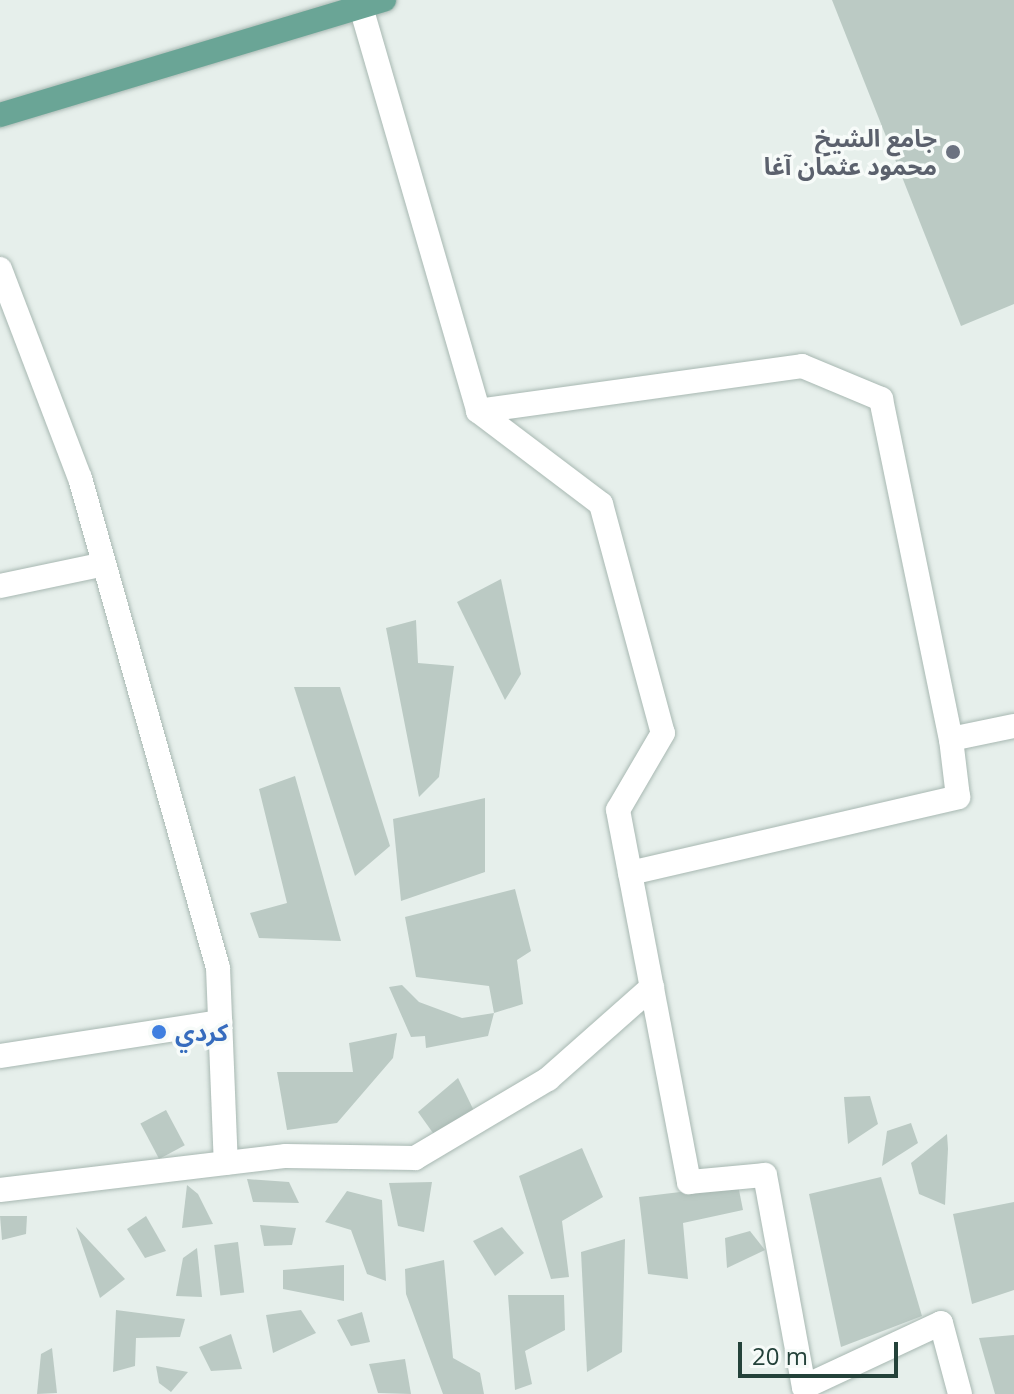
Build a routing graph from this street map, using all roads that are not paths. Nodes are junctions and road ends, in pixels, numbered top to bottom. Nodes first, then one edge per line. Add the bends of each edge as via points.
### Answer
1 (373, 4) edge
2 (0, 115) edge
3 (0, 269) edge
4 (478, 411) junction
5 (104, 564) junction
6 (0, 586) edge
7 (1014, 726) edge
8 (951, 739) junction
9 (630, 873) junction
10 (652, 987) junction
11 (220, 1022) junction
12 (0, 1056) edge
13 (226, 1163) junction
14 (0, 1190) edge
15 (960, 1394) edge

1 - 2 main road
1 - 4 street
3 - 5 street via 80,478
4 - 8 street via 802,366 881,399
4 - 9 street via 601,504 663,733 618,810
5 - 6 street
5 - 11 street via 218,968
7 - 8 street
8 - 9 street via 958,797
9 - 10 street
10 - 13 street via 548,1079 415,1158 286,1156
10 - 15 street via 689,1182 765,1175 804,1387 941,1323
11 - 12 street
11 - 13 street
13 - 14 street

